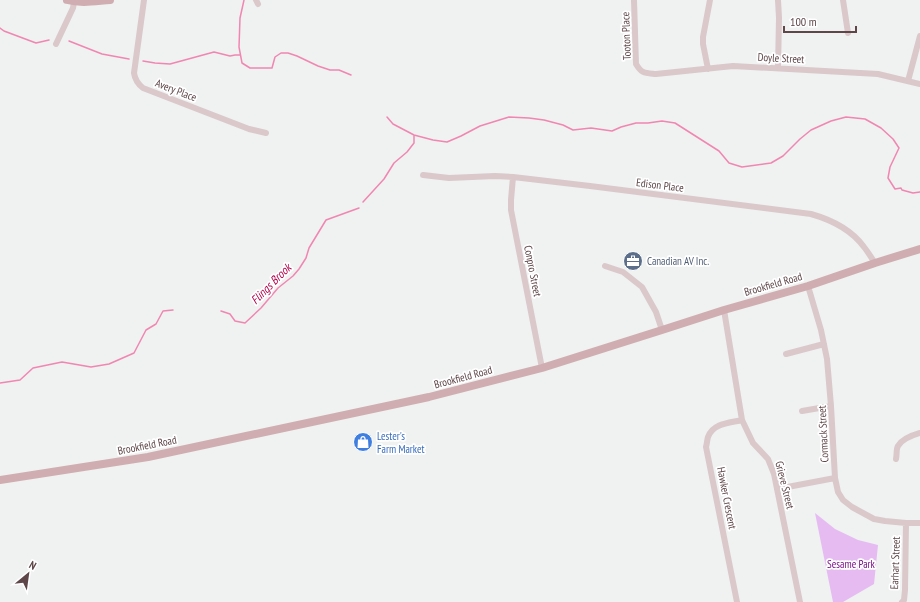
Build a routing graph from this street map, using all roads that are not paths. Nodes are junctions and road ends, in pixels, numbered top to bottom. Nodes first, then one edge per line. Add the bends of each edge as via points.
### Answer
1 (110, 0) edge
2 (144, 0) edge
3 (634, 0) edge
4 (710, 0) edge
5 (778, 0) edge
6 (843, 0) edge
7 (71, 1) edge
8 (848, 34) dead end
9 (920, 36) edge
10 (56, 44) dead end
11 (778, 68) junction
12 (708, 69) junction
13 (640, 71) joint
14 (908, 81) junction
15 (920, 84) edge
16 (266, 133) dead end
17 (423, 175) dead end
18 (513, 177) junction
19 (920, 249) edge
20 (875, 263) junction
21 (605, 266) dead end
22 (808, 286) junction
23 (724, 310) junction
24 (662, 330) junction
25 (824, 344) junction
26 (786, 354) dead end
27 (542, 368) junction
28 (831, 406) junction
29 (802, 411) dead end
30 (742, 420) junction
31 (920, 433) edge
32 (896, 459) dead end
33 (835, 478) junction
34 (0, 480) edge
35 (777, 489) junction
36 (906, 523) junction
37 (920, 523) edge
38 (737, 602) edge
39 (800, 602) edge
40 (902, 602) edge

1 - 7 main road
2 - 16 street, Avery Place via 134,73 139,84 143,88
3 - 13 street, Tooton Place via 636,64
4 - 12 street via 703,44
5 - 11 street
6 - 8 street
7 - 10 street via 73,8
9 - 14 street
11 - 12 street, Doyle Street via 733,66
11 - 14 street, Doyle Street via 878,74
12 - 13 street, Doyle Street via 656,74
14 - 15 street, Doyle Street
17 - 18 street, Edison Place via 449,178
18 - 20 street, Edison Place via 811,214 835,222 852,233
18 - 27 street, Conpro Street via 512,210
19 - 20 main road, Brookfield Road
20 - 22 main road, Brookfield Road
21 - 24 street via 623,272 642,287 656,312
22 - 23 main road, Brookfield Road
22 - 25 street, Cormack Street
23 - 24 main road, Brookfield Road
23 - 30 street, Grieve Street
24 - 27 main road, Brookfield Road
25 - 26 street
25 - 28 street, Cormack Street
27 - 34 main road, Brookfield Road via 429,397 148,457
28 - 29 street
28 - 33 street, Cormack Street
30 - 35 street, Grieve Street via 753,443 768,459
30 - 38 street, Hawker Crescent via 719,425 712,430 706,447
31 - 32 street via 901,442
33 - 35 street
33 - 36 street, Cormack Street via 838,492 852,507 874,519
35 - 39 street, Grieve Street
36 - 37 street, Cormack Street
36 - 40 street, Earhart Street via 905,590

